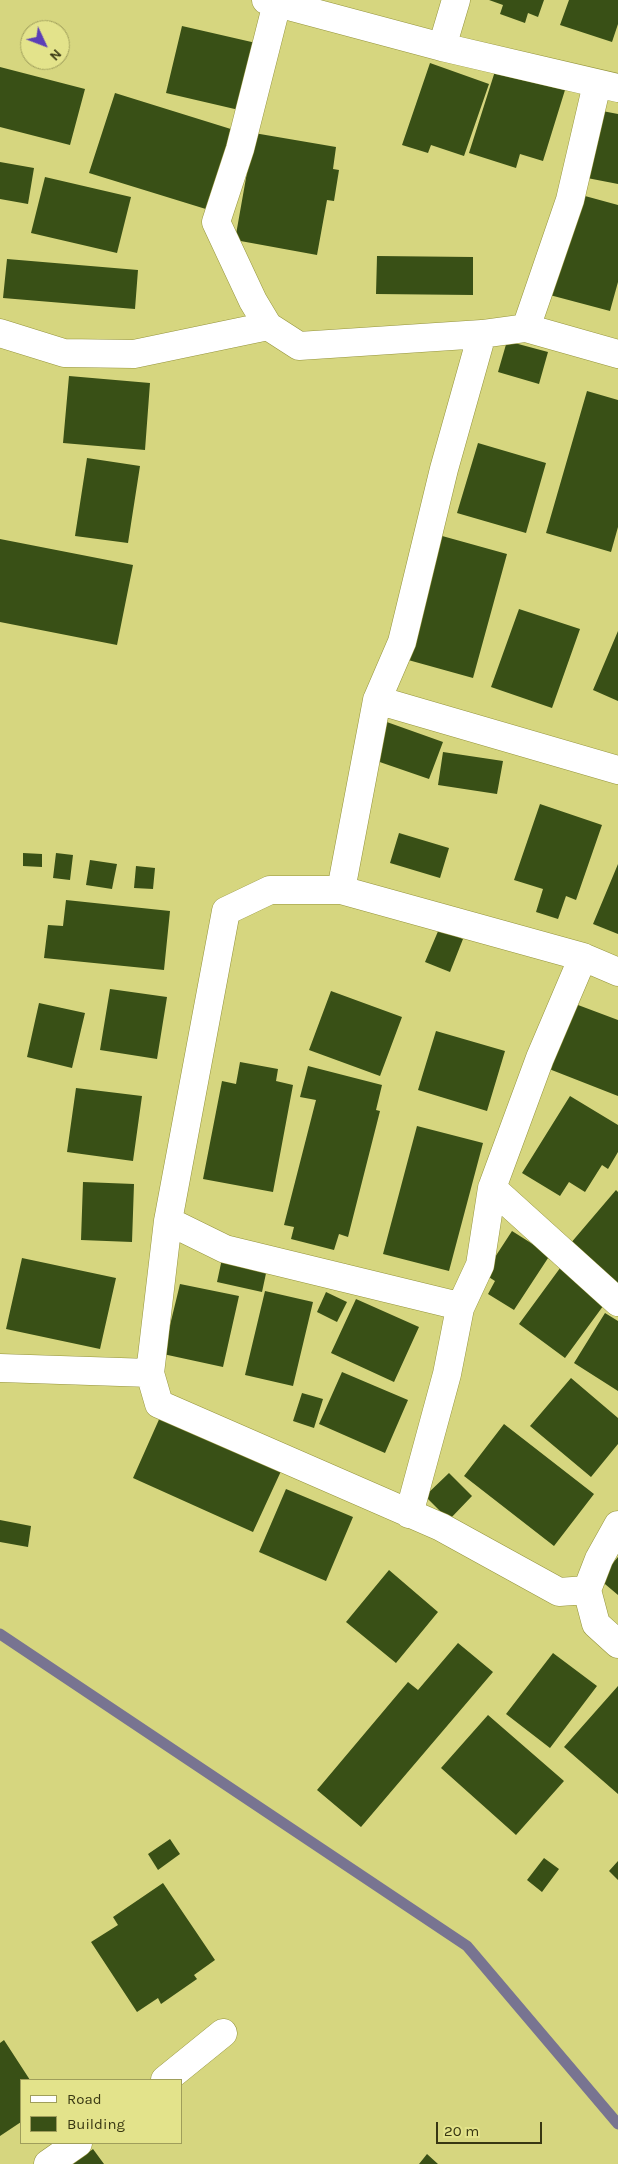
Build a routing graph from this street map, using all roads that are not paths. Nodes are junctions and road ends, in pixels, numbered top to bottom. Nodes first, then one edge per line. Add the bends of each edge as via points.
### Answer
1 (456, 0) edge
2 (271, 2) edge
3 (442, 47) junction
4 (608, 86) edge
5 (268, 326) junction
6 (526, 328) junction
7 (0, 333) edge
8 (482, 334) junction
9 (618, 354) edge
10 (377, 700) junction
11 (618, 770) edge
12 (341, 890) junction
13 (582, 958) junction
14 (618, 972) edge
15 (492, 1188) junction
16 (168, 1221) junction
17 (618, 1302) edge
18 (460, 1308) junction
19 (0, 1368) edge
20 (150, 1373) junction
21 (409, 1514) junction
22 (618, 1525) edge
23 (587, 1590) junction
24 (618, 1644) edge
25 (223, 2033) dead end
26 (167, 2079) edge
27 (77, 2144) edge
28 (48, 2164) edge

1 - 3 street
2 - 3 street
2 - 5 street via 240,150 216,222
3 - 4 street
4 - 6 street
5 - 7 street via 134,354 64,353
5 - 8 street via 299,346
6 - 8 street
6 - 9 street
8 - 10 street via 444,469 402,642
10 - 11 street
10 - 12 street
12 - 13 street
12 - 16 street via 270,890 226,911
13 - 14 street
13 - 15 street via 540,1058
15 - 17 street
15 - 18 street via 480,1265
16 - 18 street via 225,1249
16 - 20 street
18 - 21 street via 447,1374
19 - 20 street
20 - 21 street via 159,1404
21 - 23 street via 441,1527 559,1592
22 - 23 street
23 - 24 street via 596,1624
25 - 26 street
27 - 28 street

